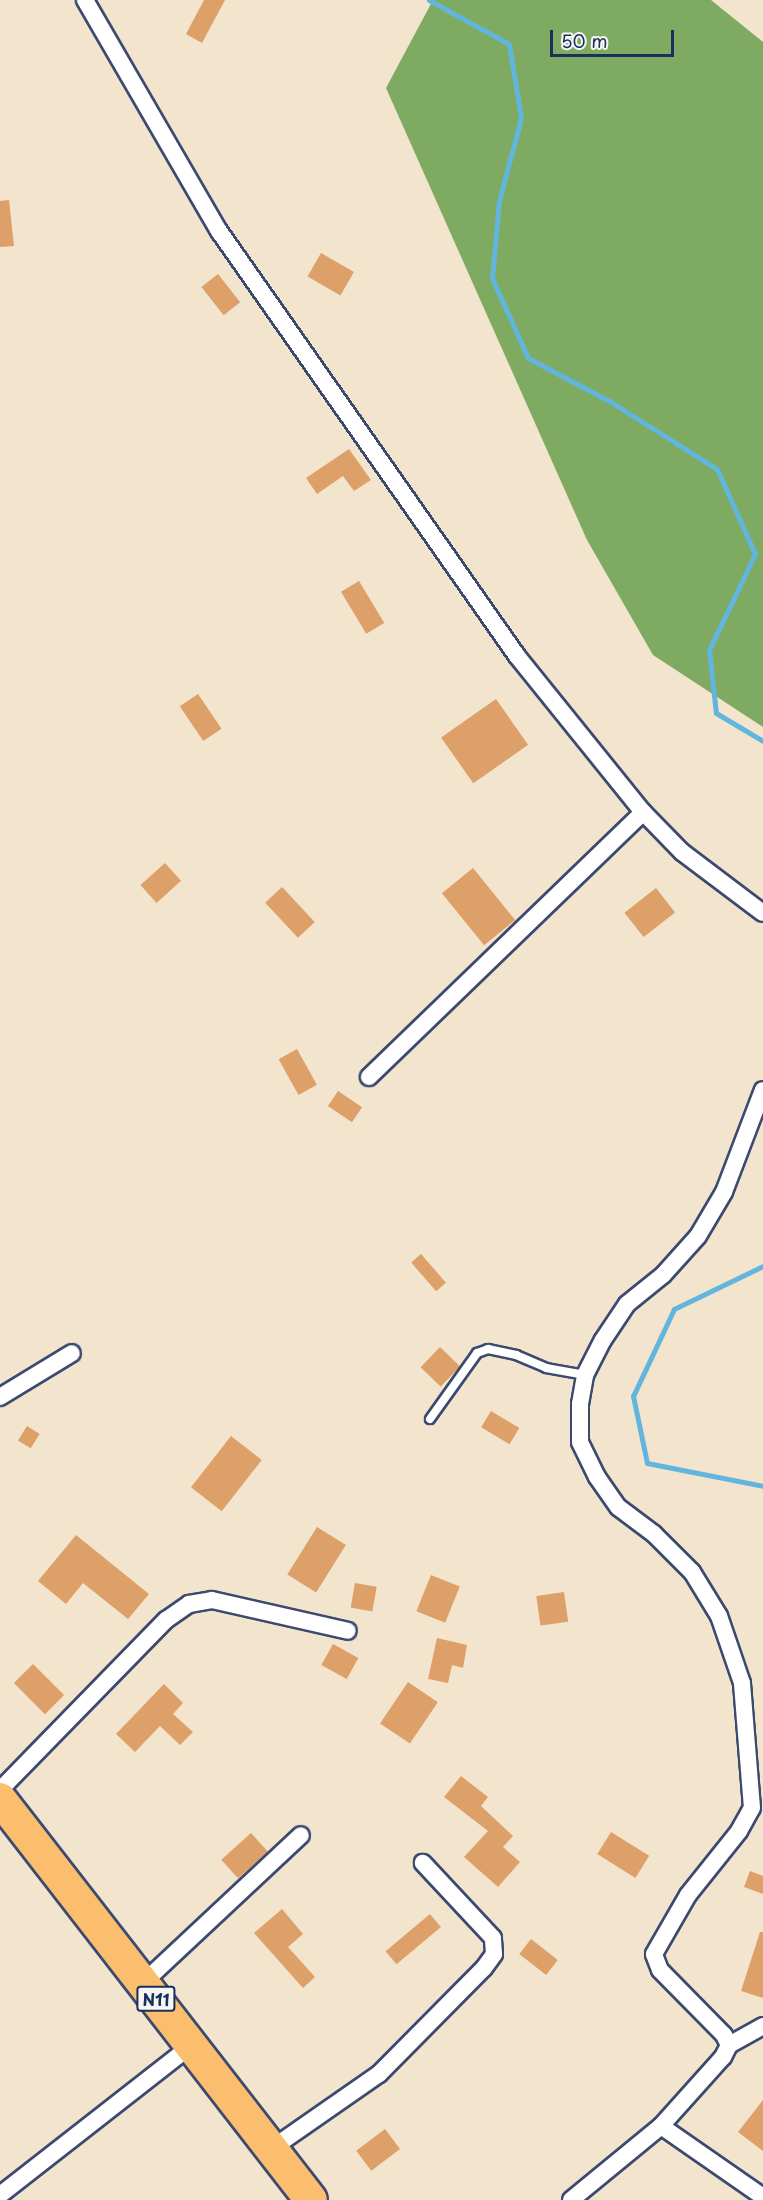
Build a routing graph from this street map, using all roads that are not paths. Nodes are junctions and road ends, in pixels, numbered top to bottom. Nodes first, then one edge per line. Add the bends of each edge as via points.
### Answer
1 (85, 0) edge
2 (643, 812) junction
3 (763, 913) edge
4 (369, 1077) dead end
5 (763, 1090) edge
6 (72, 1353) dead end
7 (585, 1375) junction
8 (0, 1397) edge
9 (430, 1419) dead end
10 (348, 1631) dead end
11 (0, 1790) edge
12 (0, 1799) edge
13 (301, 1835) dead end
14 (423, 1863) dead end
15 (143, 1983) junction
16 (763, 2026) edge
17 (729, 2045) junction
18 (191, 2046) junction
19 (661, 2126) junction
20 (271, 2149) junction
21 (0, 2195) edge
22 (763, 2197) edge
23 (311, 2200) edge
24 (571, 2200) edge

1 - 2 street via 219,231 517,656
2 - 3 street via 682,852
2 - 4 street
5 - 7 street via 724,1192 698,1236 663,1275 627,1304
6 - 8 street
7 - 9 lane via 546,1368 489,1349 477,1353
7 - 17 street via 580,1442 597,1477 618,1507 654,1534 692,1572 719,1616 742,1683 752,1808 739,1831 688,1895 654,1954 660,1970 724,2035
10 - 11 street via 212,1600 189,1604 166,1620
12 - 15 highway, N11
13 - 15 street
14 - 20 street via 493,1938 494,1954 379,2074
15 - 18 highway, N11
16 - 17 street
17 - 19 street via 723,2057
18 - 20 highway, N11
18 - 21 street
19 - 22 street
19 - 24 street
20 - 23 highway, N11

